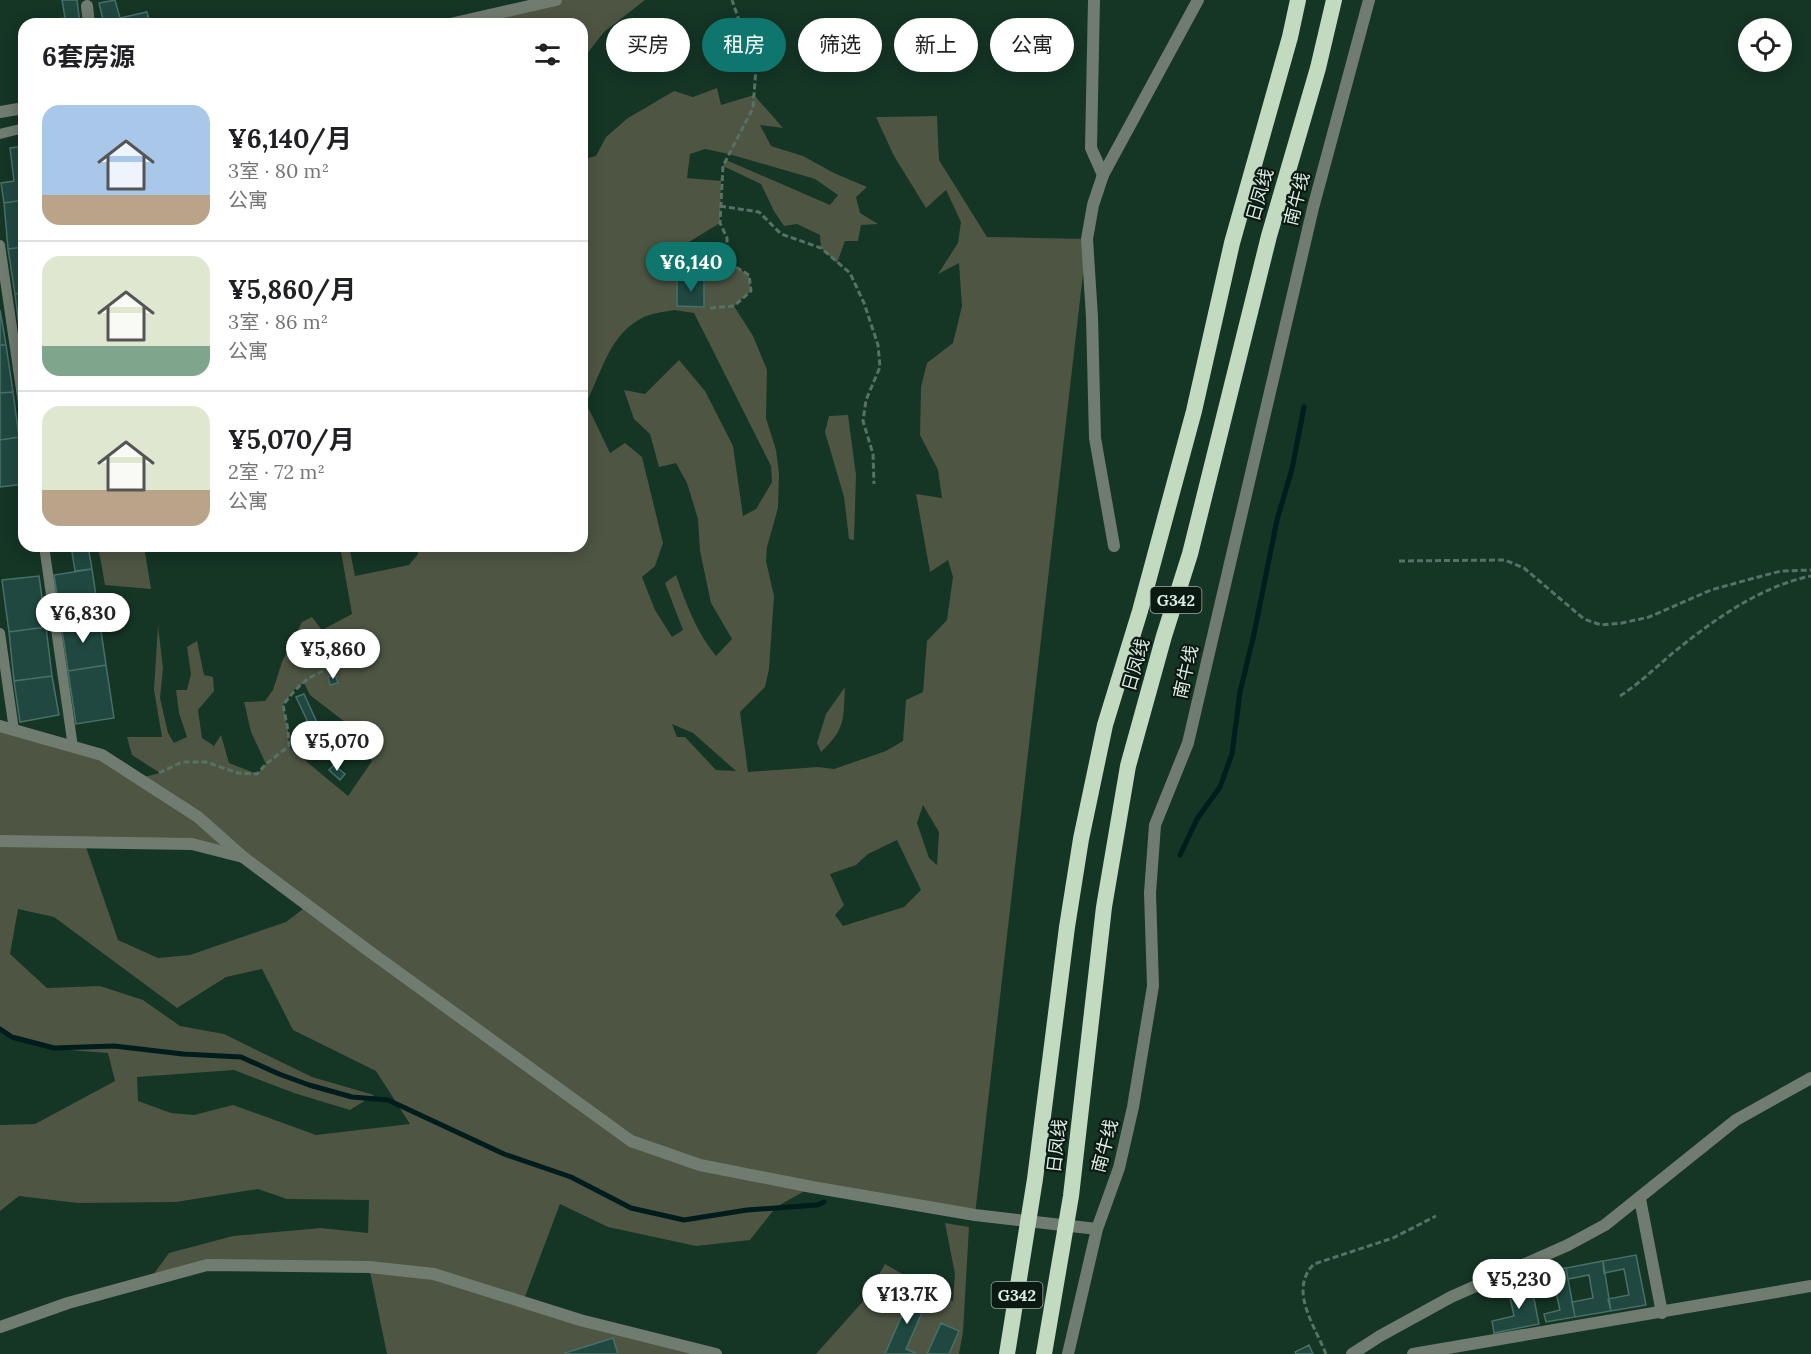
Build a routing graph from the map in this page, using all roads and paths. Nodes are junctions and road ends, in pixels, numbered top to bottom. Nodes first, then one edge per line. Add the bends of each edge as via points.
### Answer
1 (556, 0) edge
2 (732, 0) edge
3 (1094, 0) edge
4 (1198, 0) edge
5 (1298, 0) edge
6 (1334, 0) edge
7 (1369, 0) edge
8 (476, 18) edge
9 (18, 109) edge
10 (0, 112) edge
11 (18, 130) edge
12 (0, 134) edge
13 (1103, 175) junction
14 (720, 206) junction
15 (0, 245) edge
16 (710, 308) dead end
17 (18, 369) edge
18 (874, 484) dead end
19 (1114, 546) dead end
20 (45, 552) edge
21 (1399, 561) dead end
22 (1811, 570) edge
23 (1811, 576) edge
24 (0, 633) edge
25 (336, 666) dead end
26 (1620, 696) dead end
27 (0, 726) edge
28 (14, 730) junction
29 (73, 747) junction
30 (140, 778) junction
31 (0, 841) edge
32 (243, 857) junction
33 (1811, 1078) edge
34 (1640, 1199) junction
35 (1436, 1216) dead end
36 (1097, 1229) junction
37 (1811, 1286) edge
38 (1662, 1313) junction
39 (0, 1327) edge
40 (716, 1354) edge
41 (1007, 1354) edge
42 (1044, 1354) edge
43 (1068, 1354) edge
44 (1326, 1354) edge
45 (1352, 1354) edge
46 (1413, 1354) edge

1 - 8 street
2 - 14 path via 757,56 753,108 723,166
3 - 13 street via 1091,148
4 - 13 street
5 - 41 highway, 日凤线 / G342 via 1232,243 1194,411 1105,724 1066,927 1031,1205
6 - 42 highway, 日凤线 / G342 via 1269,236 1190,554 1128,766 1104,907 1068,1209
7 - 36 street, 南牛线 via 1313,208 1188,743 1155,825 1150,893 1153,986 1119,1168
9 - 10 street
11 - 12 lane
13 - 19 street via 1087,238 1095,438
14 - 16 path via 728,262 749,274 751,291 734,306
14 - 18 path via 759,212 781,234 821,248 850,273 878,345 880,367 862,421 873,454
15 - 17 lane
20 - 29 lane
21 - 22 path via 1505,560 1524,568 1584,619 1601,625 1649,617 1711,590 1747,580
23 - 26 path via 1769,588 1738,606
24 - 28 lane
25 - 30 path via 312,675 283,705 289,746 257,774 238,773 206,762 182,762
27 - 28 street
28 - 29 street
29 - 30 street via 102,755
30 - 32 street via 198,817
31 - 32 street via 192,844
32 - 36 street via 631,1141 700,1165 801,1185 975,1215
33 - 34 street via 1736,1120
34 - 38 street
34 - 45 street via 1605,1226 1451,1297
35 - 44 path via 1393,1238 1314,1264 1306,1272 1302,1296
36 - 43 street, 南牛线
37 - 38 street
38 - 46 street
39 - 40 street via 207,1265 369,1267 434,1274 580,1320

